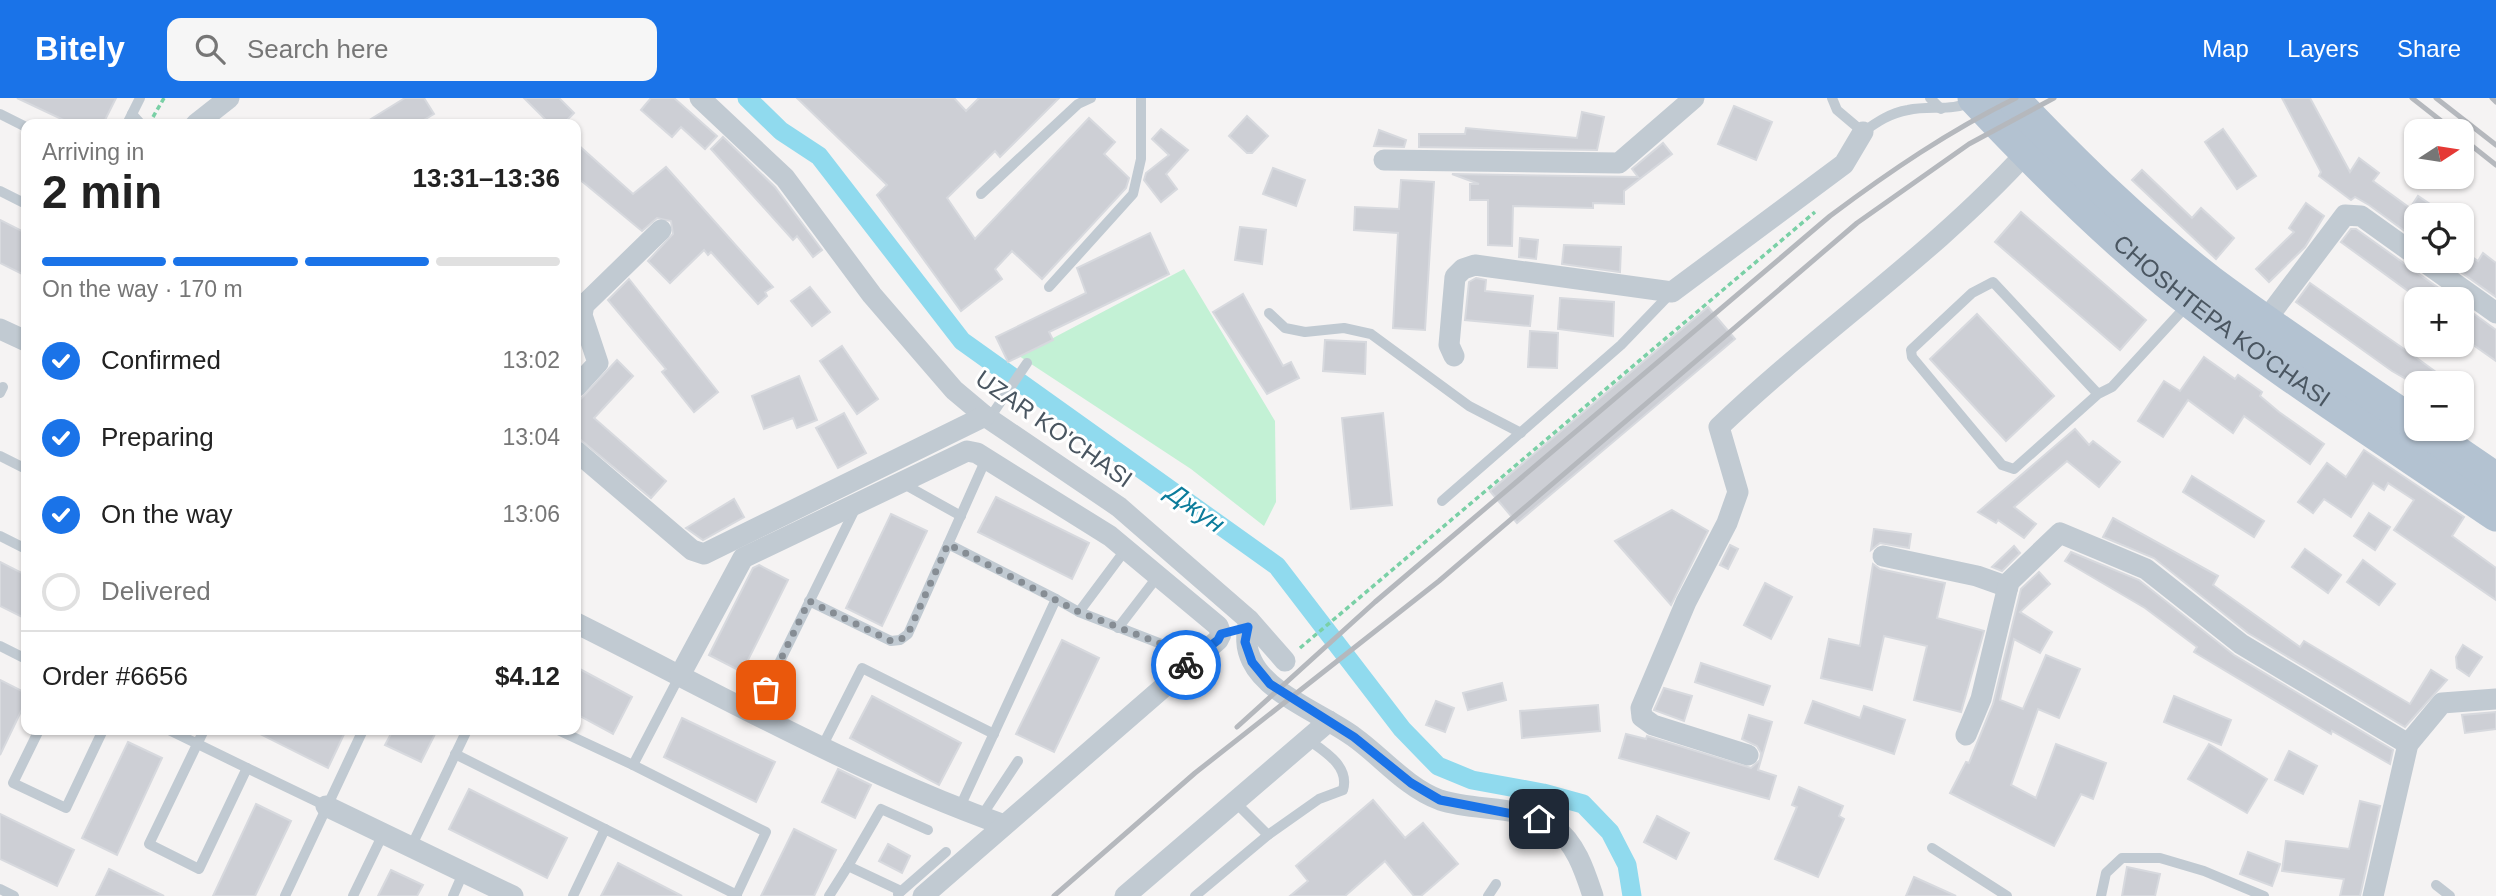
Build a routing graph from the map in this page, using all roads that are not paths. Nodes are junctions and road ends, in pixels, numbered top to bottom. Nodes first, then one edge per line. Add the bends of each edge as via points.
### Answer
1 (140, 98) edge
2 (229, 98) edge
3 (700, 98) edge
4 (1091, 98) edge
5 (1141, 98) edge
6 (1694, 98) edge
7 (1832, 98) edge
8 (1930, 98) edge
9 (2012, 98) edge
10 (1975, 99) edge
11 (1941, 109) junction
12 (0, 114) edge
13 (130, 119) edge
14 (202, 119) edge
15 (21, 124) edge
16 (1863, 132) junction
17 (2026, 153) junction
18 (1384, 160) dead end
19 (0, 191) edge
20 (981, 194) dead end
21 (21, 202) edge
22 (661, 230) dead end
23 (2404, 247) edge
24 (2440, 273) edge
25 (1049, 287) dead end
26 (1672, 292) junction
27 (2191, 301) junction
28 (1269, 313) dead end
29 (2496, 313) edge
30 (2265, 321) junction
31 (0, 329) edge
32 (21, 337) edge
33 (1454, 356) dead end
34 (1027, 363) dead end
35 (581, 382) edge
36 (2098, 394) junction
37 (990, 414) junction
38 (2404, 416) edge
39 (1521, 433) junction
40 (2441, 441) edge
41 (581, 455) edge
42 (0, 456) edge
43 (986, 459) junction
44 (21, 466) edge
45 (2496, 479) edge
46 (899, 482) junction
47 (859, 501) junction
48 (1442, 502) dead end
49 (2496, 515) edge
50 (961, 516) junction
51 (0, 537) edge
52 (948, 544) junction
53 (21, 547) edge
54 (1126, 549) junction
55 (1883, 556) dead end
56 (1158, 576) junction
57 (2008, 587) junction
58 (1056, 599) junction
59 (809, 601) junction
60 (1079, 612) junction
61 (1249, 624) junction
62 (581, 626) edge
63 (1118, 628) junction
64 (1221, 634) junction
65 (0, 646) edge
66 (21, 656) edge
67 (1285, 661) road end
68 (1187, 666) junction
69 (680, 675) junction
70 (2496, 699) edge
71 (755, 712) junction
72 (1329, 721) junction
73 (994, 734) junction
74 (36, 735) edge
75 (101, 735) edge
76 (179, 735) edge
77 (202, 735) edge
78 (361, 735) edge
79 (464, 735) edge
80 (569, 735) edge
81 (1966, 735) dead end
82 (1307, 739) junction
83 (198, 744) junction
84 (2408, 744) junction
85 (823, 746) junction
86 (455, 754) junction
87 (1748, 755) dead end
88 (1018, 761) dead end
89 (633, 765) junction
90 (247, 768) junction
91 (1235, 802) junction
92 (326, 806) junction
93 (959, 809) junction
94 (981, 817) junction
95 (1004, 825) junction
96 (605, 829) junction
97 (928, 830) dead end
98 (384, 832) junction
99 (1268, 835) junction
100 (412, 845) junction
101 (1932, 848) dead end
102 (946, 852) dead end
103 (848, 866) junction
104 (464, 872) junction
105 (1496, 884) dead end
106 (2436, 885) dead end
107 (0, 889) edge
108 (898, 894) edge
109 (736, 895) edge
110 (15, 896) edge
111 (285, 896) edge
112 (353, 896) edge
113 (453, 896) edge
114 (513, 896) edge
115 (573, 896) edge
116 (829, 896) edge
117 (923, 896) edge
118 (1125, 896) edge
119 (1195, 896) edge
120 (1488, 896) edge
121 (1593, 896) edge
122 (2007, 896) edge
123 (2101, 896) edge
124 (2264, 896) edge
125 (2373, 896) edge
126 (2451, 896) edge

1 - 13 lane
2 - 14 street
3 - 37 street, UZAR KO'CHASI via 785,178 872,295 954,390
4 - 20 lane via 1078,104
5 - 25 lane via 1141,159 1133,194
6 - 18 street via 1619,163
7 - 16 lane via 1837,110
8 - 11 lane
9 - 30 main road, CHOSHTEPA KO'CHASI via 2127,212
10 - 11 lane via 1959,108
10 - 17 main road, CHOSHTEPA KO'CHASI
11 - 16 lane via 1908,110 1883,118
12 - 15 lane
16 - 26 street via 1844,164
17 - 27 main road, CHOSHTEPA KO'CHASI
17 - 87 street via 1944,236 1719,427 1738,492 1641,708 1642,717 1653,725
19 - 21 lane
22 - 35 street via 584,305 582,315 598,363
23 - 30 street via 2361,216 2345,215
24 - 29 street
26 - 33 street via 1475,265 1455,277 1449,345
26 - 39 lane via 1621,345
27 - 36 lane via 2112,387
27 - 49 main road, CHOSHTEPA KO'CHASI
28 - 39 lane via 1285,328 1344,328 1371,334 1469,406
30 - 38 main road, CHOSHTEPA KO'CHASI
31 - 32 street
34 - 37 lane
36 - 36 lane via 1993,282 1972,293 1911,351 2002,465 2014,469
37 - 41 street via 704,554 692,550
37 - 61 street, UZAR KO'CHASI via 1119,507
39 - 48 lane
40 - 45 main road
42 - 44 lane
43 - 46 street via 967,452
43 - 50 lane
43 - 54 street
46 - 47 street
46 - 50 lane
47 - 59 lane
47 - 69 street via 743,558
50 - 52 lane
51 - 53 lane
52 - 58 lane
52 - 59 lane via 908,634 900,640 891,641
54 - 56 street
54 - 60 lane
55 - 57 street
56 - 63 lane
56 - 64 street via 1218,626
57 - 81 street via 1981,699
57 - 84 street via 2060,533 2146,569 2241,644
58 - 60 lane
58 - 73 lane
59 - 71 lane
60 - 63 lane
61 - 64 street
61 - 67 street, UZAR KO'CHASI
61 - 72 street via 1245,642 1252,662 1270,684
62 - 69 street
63 - 68 lane via 1164,645
64 - 68 street
65 - 66 lane
68 - 95 street
69 - 71 street
69 - 89 lane
70 - 84 street via 2442,704
71 - 85 street
72 - 82 street
72 - 121 street via 1440,800 1521,813 1556,828 1576,854
73 - 85 lane via 862,668
73 - 93 lane
74 - 75 lane via 13,783 66,808
76 - 83 lane
77 - 83 lane
78 - 92 lane
79 - 86 lane
80 - 89 lane
82 - 91 street
82 - 99 lane via 1342,769 1343,790 1319,799
83 - 90 lane
83 - 90 lane via 149,844 199,869
84 - 125 street
85 - 93 street
86 - 96 lane
86 - 100 lane
88 - 94 lane
89 - 109 lane via 766,832
90 - 92 lane
91 - 99 lane
91 - 118 street
92 - 98 street
92 - 111 lane
93 - 94 street
94 - 95 street
95 - 117 street
96 - 109 lane
96 - 115 lane
97 - 103 lane via 881,809
98 - 100 street
98 - 112 lane
99 - 119 lane
100 - 104 street
101 - 122 lane
102 - 108 lane
103 - 108 lane
103 - 116 lane
104 - 113 lane
104 - 114 street
105 - 120 lane
106 - 126 lane
107 - 110 lane
123 - 124 lane via 2106,873 2122,858 2160,858

